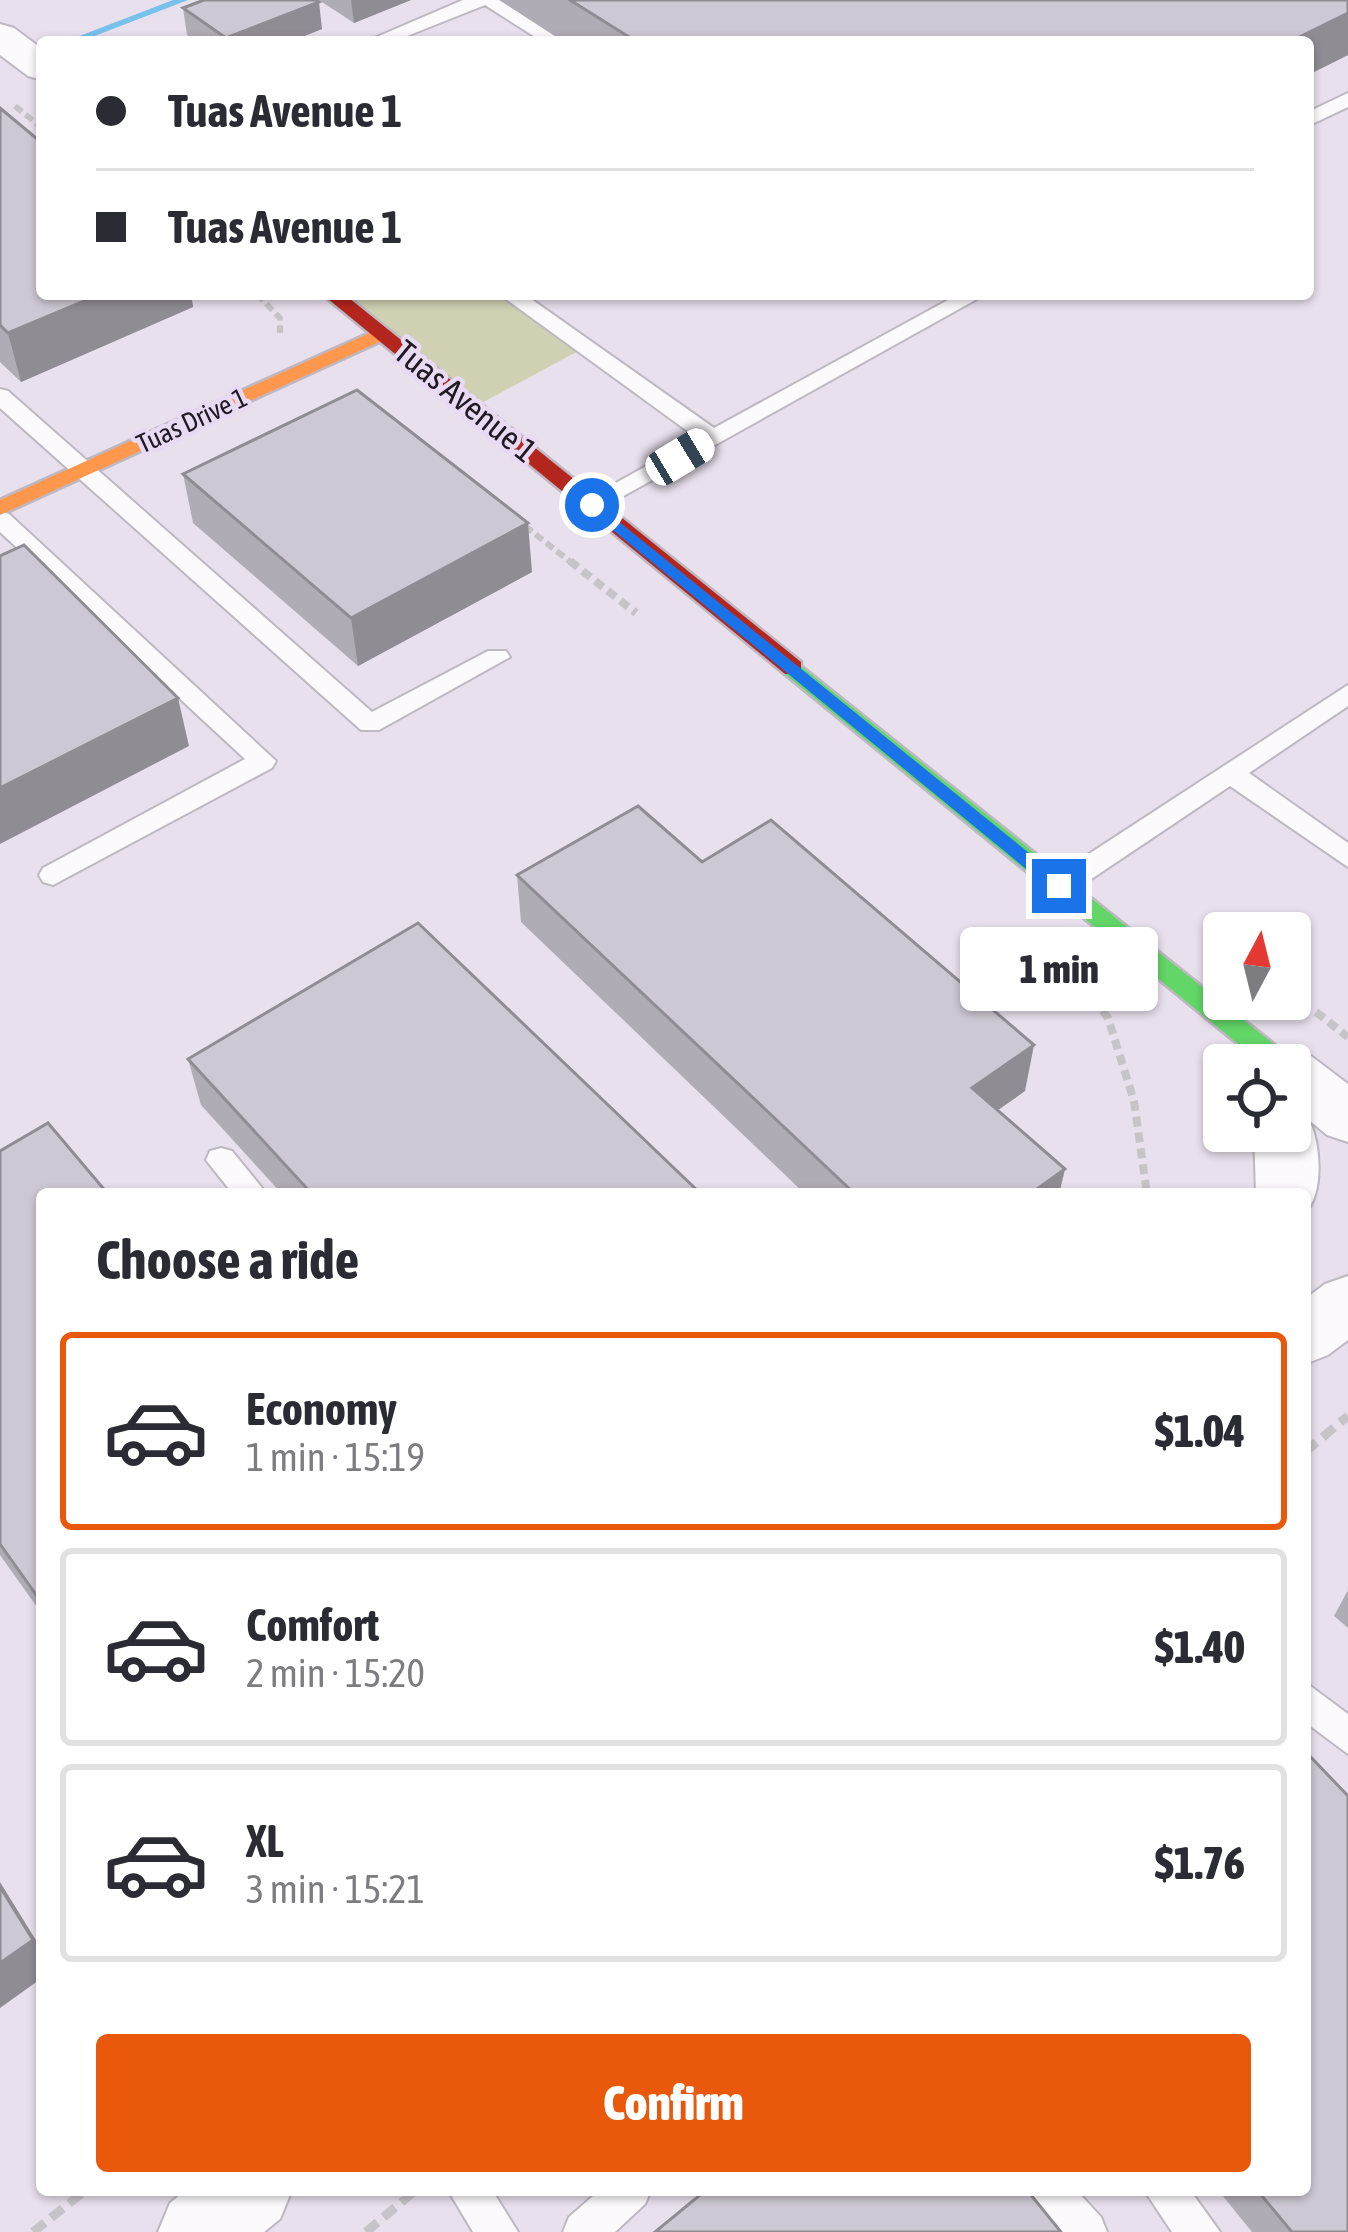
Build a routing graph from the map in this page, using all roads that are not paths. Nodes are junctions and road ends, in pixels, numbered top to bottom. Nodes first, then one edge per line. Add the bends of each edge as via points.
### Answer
1 (480, 0) edge
2 (491, 0) edge
3 (0, 36) edge
4 (390, 36) edge
5 (547, 36) edge
6 (36, 63) edge
7 (1348, 99) edge
8 (1314, 116) edge
9 (340, 300) edge
10 (518, 300) edge
11 (953, 300) edge
12 (383, 333) junction
13 (0, 396) edge
14 (712, 438) junction
15 (87, 470) junction
16 (592, 505) junction
17 (0, 508) edge
18 (0, 519) edge
19 (497, 657) dead end
20 (1348, 694) edge
21 (1228, 772) junction
22 (1348, 857) edge
23 (53, 875) dead end
24 (1059, 886) junction
25 (1253, 1044) edge
26 (1311, 1090) edge
27 (1348, 1118) edge
28 (1285, 1152) edge
29 (220, 1160) dead end
30 (246, 1188) edge
31 (1287, 1188) edge
32 (1348, 1303) edge
33 (1311, 1331) edge
34 (1311, 1704) edge
35 (1348, 1737) edge
36 (244, 2196) edge
37 (472, 2196) edge
38 (624, 2196) edge
39 (1054, 2196) edge
40 (1168, 2196) edge
41 (199, 2232) edge
42 (497, 2232) edge
43 (584, 2232) edge
44 (1087, 2232) edge
45 (1199, 2232) edge

1 - 4 lane
2 - 5 lane
3 - 6 street
7 - 8 lane
9 - 12 street, Tuas Avenue 1
10 - 14 lane
11 - 14 lane
12 - 15 street, Tuas Drive 1
12 - 16 street, Tuas Avenue 1
13 - 15 lane
14 - 16 lane
15 - 17 street, Tuas Drive 1
15 - 19 lane via 370,724
16 - 24 street, Tuas Avenue 1
18 - 23 lane via 262,761
20 - 21 lane
21 - 22 lane
21 - 24 lane
24 - 25 street, Tuas Avenue 1
26 - 27 street, Tuas Avenue 1
28 - 31 street
29 - 30 lane
32 - 33 street
34 - 35 lane
36 - 41 street
37 - 42 lane
38 - 43 lane
39 - 44 lane
40 - 45 lane

